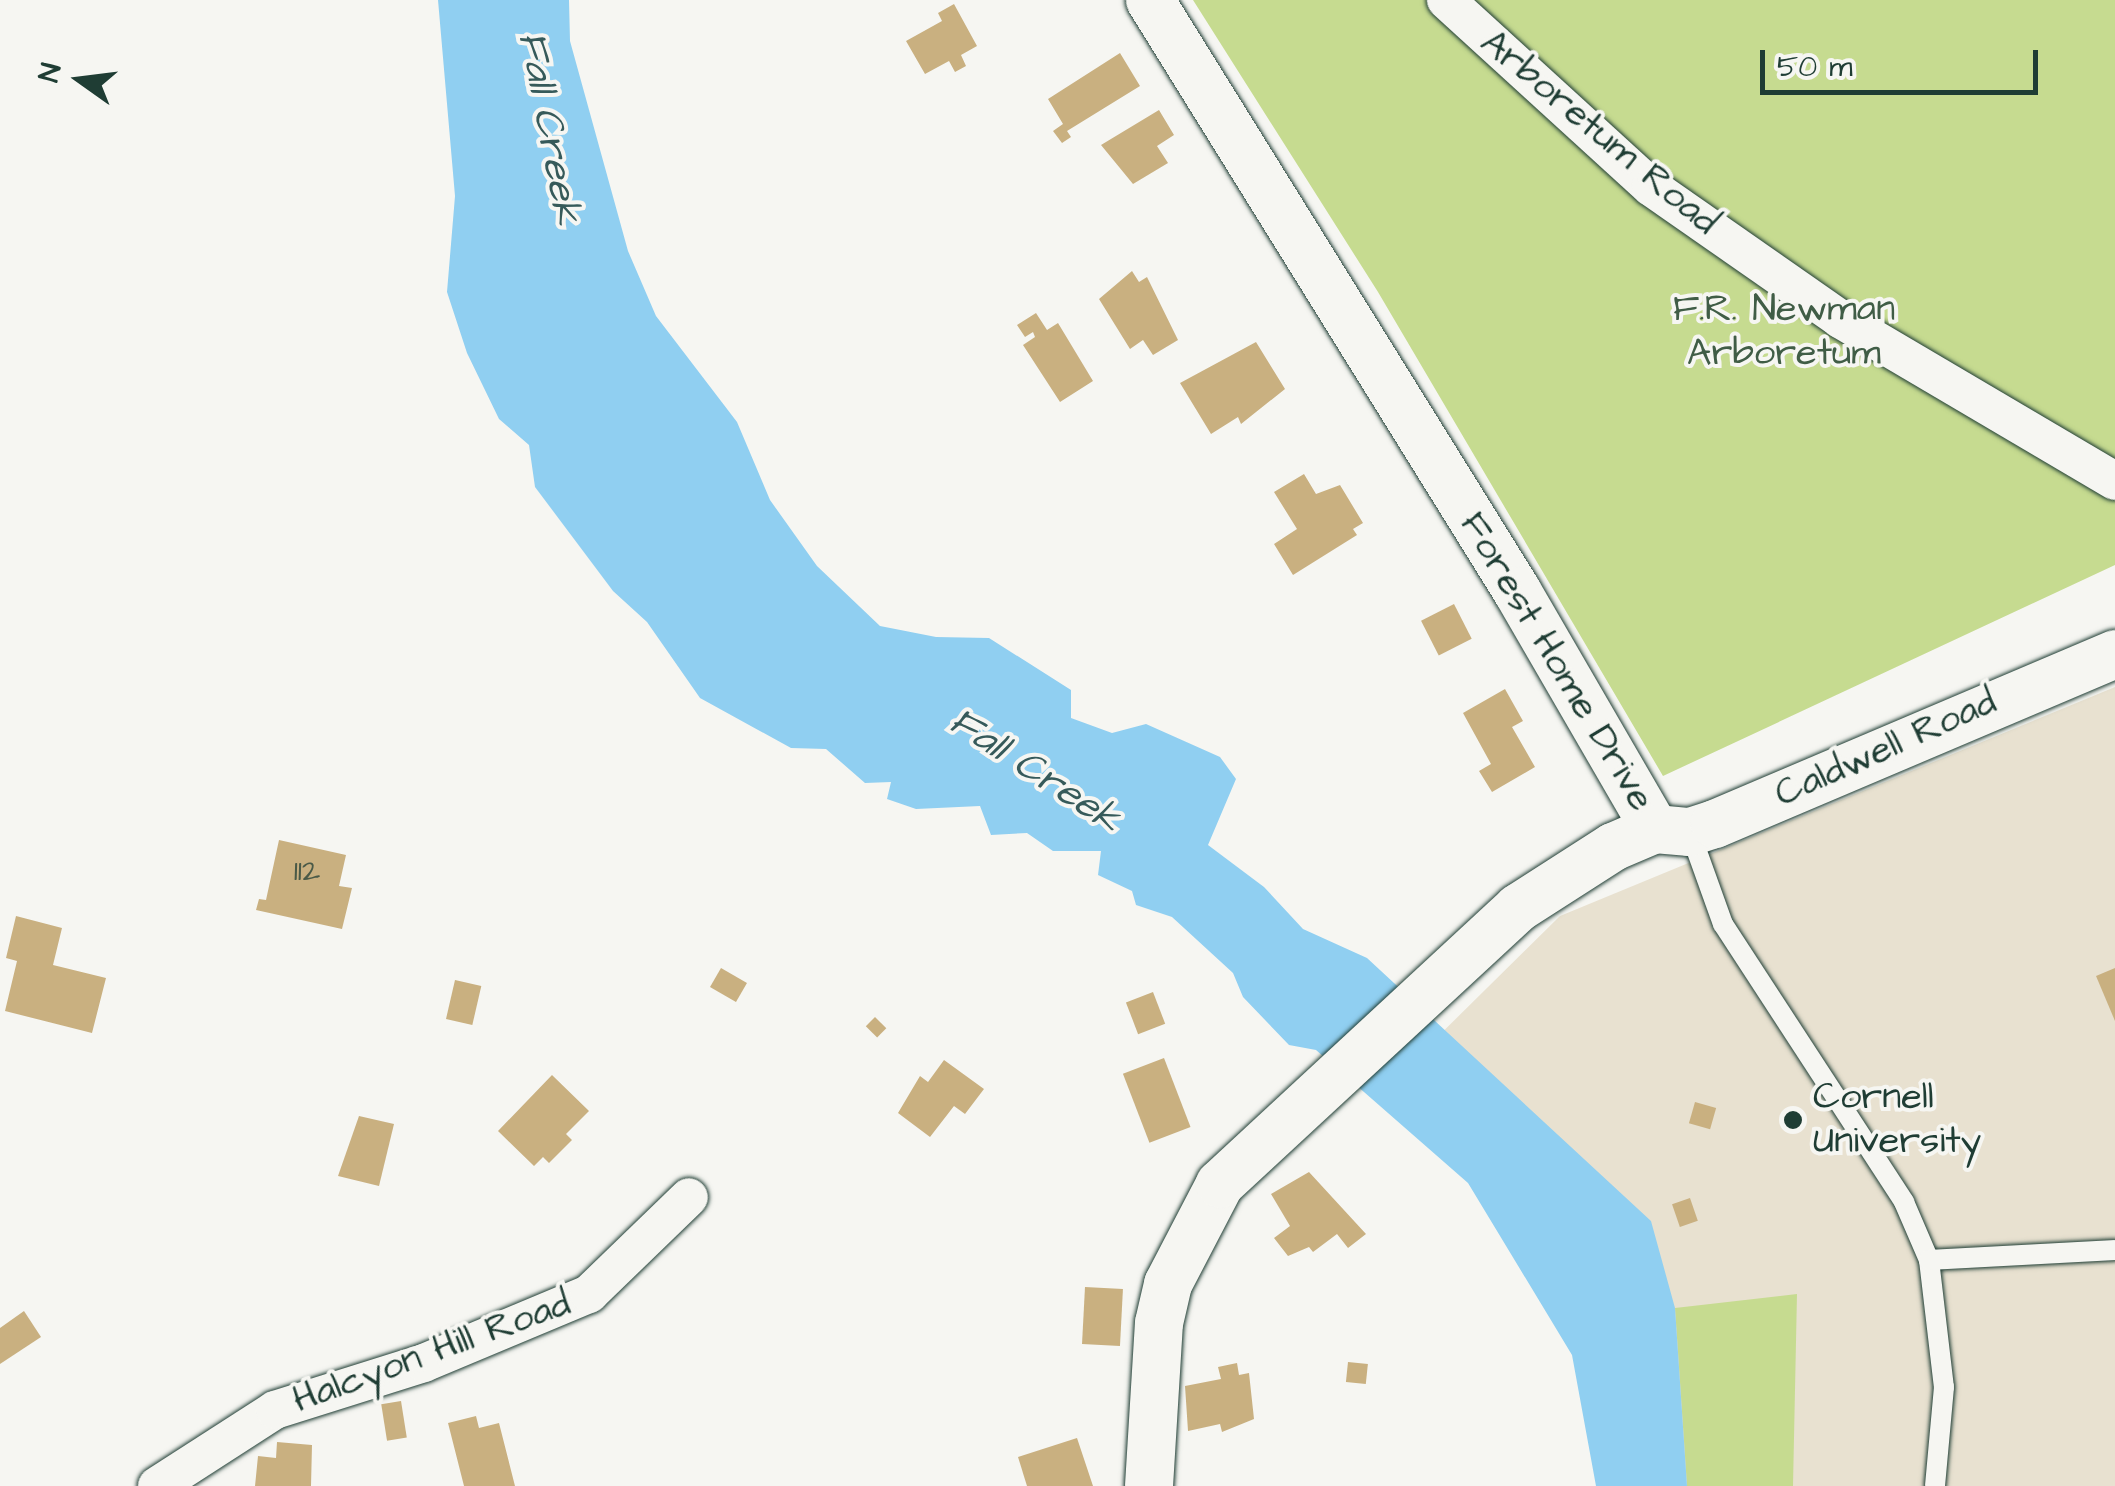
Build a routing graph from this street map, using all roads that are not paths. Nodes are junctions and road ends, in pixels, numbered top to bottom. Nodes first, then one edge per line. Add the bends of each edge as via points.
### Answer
1 (1150, 0) edge
2 (1446, 0) edge
3 (2115, 481) edge
4 (2115, 654) edge
5 (1672, 831) junction
6 (689, 1197) dead end
7 (2115, 1250) edge
8 (1929, 1260) junction
9 (157, 1486) edge
10 (1149, 1486) edge
11 (1936, 1486) edge

1 - 5 street, Forest Home Drive
2 - 3 street, Arboretum Road via 1651,187 1840,319
4 - 5 street, Caldwell Road
5 - 8 lane via 1723,924 1893,1185
5 - 10 street, Forest Home Drive via 1561,877 1490,934 1220,1184 1188,1236 1159,1323
6 - 9 street, Halcyon Hill Road via 590,1294 424,1363 275,1410
7 - 8 lane
8 - 11 lane via 1944,1387

